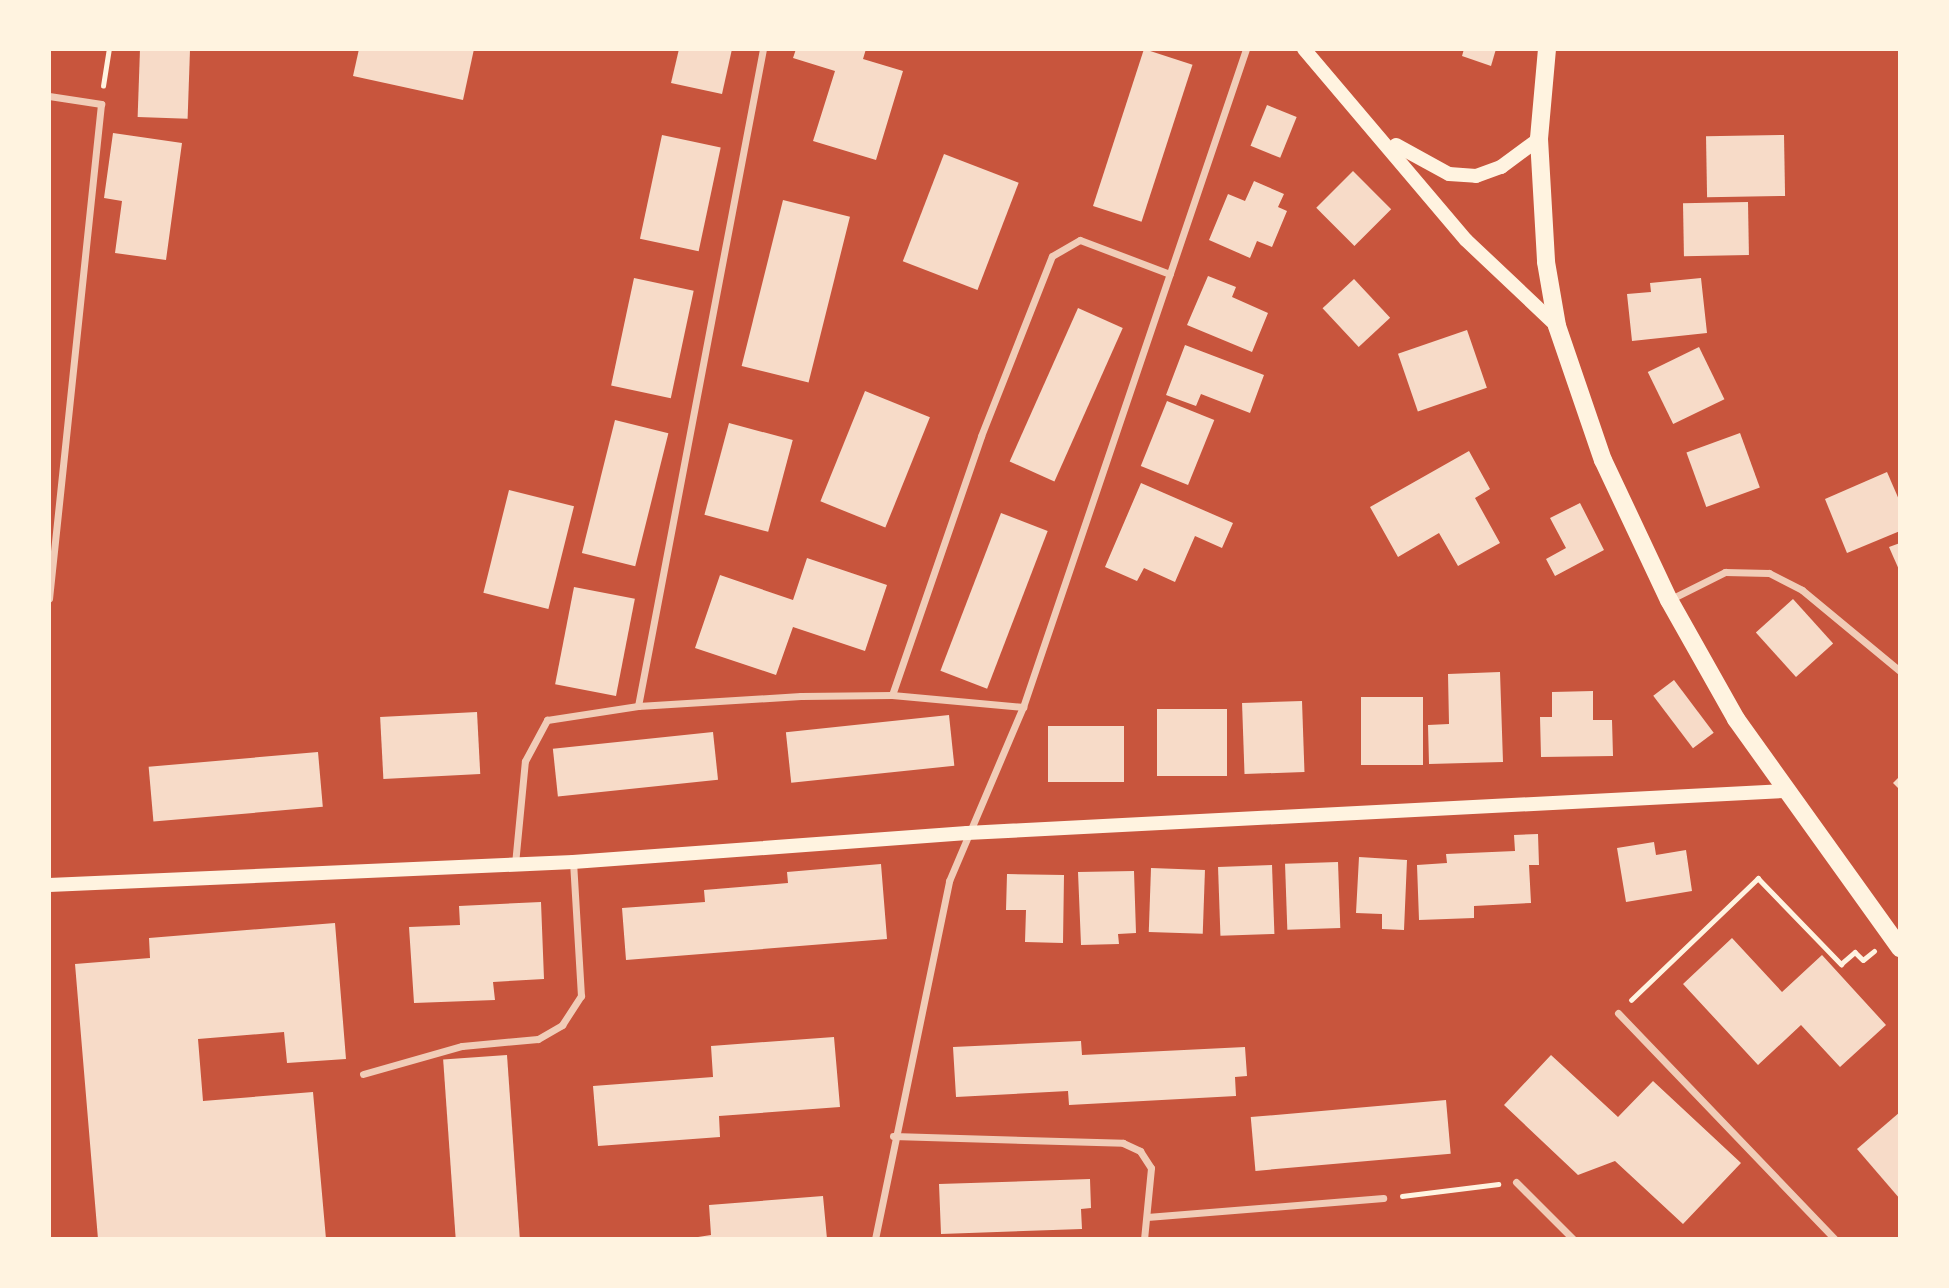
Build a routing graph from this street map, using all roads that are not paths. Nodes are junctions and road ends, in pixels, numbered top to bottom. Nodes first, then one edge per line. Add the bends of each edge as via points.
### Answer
1 (763, 49) edge
2 (1246, 49) edge
3 (1304, 49) edge
4 (1547, 49) edge
5 (49, 96) edge
6 (1378, 132) junction
7 (1539, 139) junction
8 (1170, 274) junction
9 (1557, 326) junction
10 (49, 598) edge
11 (1669, 600) junction
12 (1900, 671) edge
13 (892, 695) junction
14 (638, 706) junction
15 (1023, 706) junction
16 (1784, 791) junction
17 (967, 833) junction
18 (573, 862) junction
19 (515, 864) junction
20 (49, 885) edge
21 (1895, 943) edge
22 (1618, 1013) road end
23 (363, 1074) dead end
24 (893, 1136) junction
25 (1516, 1182) road end
26 (1384, 1198) road end
27 (1147, 1217) junction
28 (875, 1239) edge
29 (1144, 1239) edge
30 (1573, 1239) edge
31 (1835, 1239) edge

1 - 14 street
2 - 8 street
3 - 6 main road
4 - 7 main road
5 - 10 street via 101,104
6 - 7 main road via 1417,161 1476,176 1502,167
6 - 9 main road via 1466,240
7 - 9 main road
8 - 13 street via 1080,240 1052,256 981,436
8 - 15 street
9 - 11 main road via 1603,460
11 - 12 street via 1725,572 1769,573 1802,590
11 - 16 main road
13 - 14 street
13 - 15 street
14 - 19 street via 547,720 533,737
15 - 17 street
16 - 17 main road
16 - 21 main road
17 - 18 main road
17 - 24 street via 925,972
18 - 19 main road
18 - 23 street via 581,996 562,1025 538,1039 462,1046
19 - 20 main road
22 - 31 street
24 - 27 street via 1122,1143 1140,1151 1151,1168
24 - 28 street
25 - 30 street
26 - 27 street
27 - 29 street

